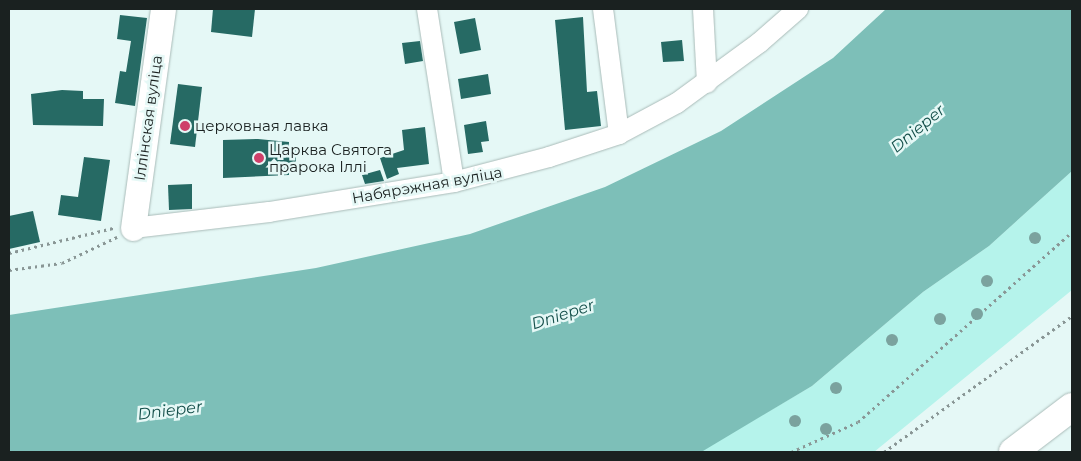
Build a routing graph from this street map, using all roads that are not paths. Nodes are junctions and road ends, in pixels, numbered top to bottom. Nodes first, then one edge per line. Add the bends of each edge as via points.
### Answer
1 (163, 9) edge
2 (427, 9) edge
3 (603, 9) edge
4 (703, 9) edge
5 (798, 9) edge
6 (706, 83) junction
7 (619, 134) junction
8 (454, 182) junction
9 (134, 225) joint
10 (1072, 407) edge
11 (1013, 452) edge

1 - 9 street, Іллінская вуліца
2 - 8 street
3 - 7 street
4 - 6 street
5 - 6 street, Набярэжная вуліца
6 - 7 street, Набярэжная вуліца via 677,103
7 - 8 street, Набярэжная вуліца via 492,175
8 - 9 street, Набярэжная вуліца via 269,212
10 - 11 main road

